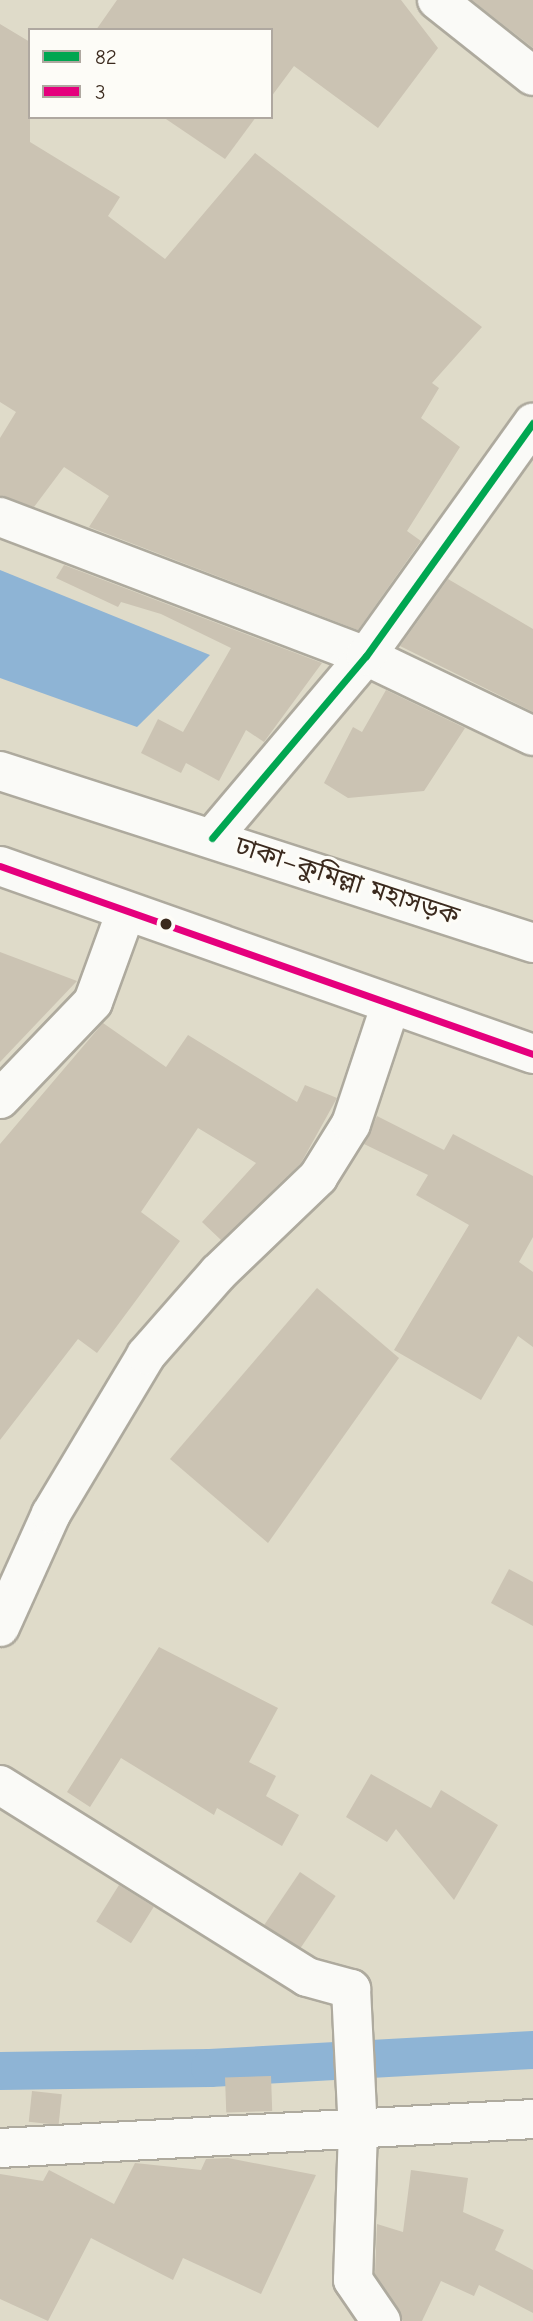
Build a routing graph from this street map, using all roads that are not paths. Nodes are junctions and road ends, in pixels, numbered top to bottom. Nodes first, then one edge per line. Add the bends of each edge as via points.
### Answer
1 (437, 0) edge
2 (533, 76) edge
3 (533, 423) edge
4 (0, 517) edge
5 (366, 656) junction
6 (533, 736) edge
7 (0, 771) edge
8 (212, 838) junction
9 (0, 866) edge
10 (125, 914) junction
11 (533, 943) edge
12 (391, 1004) junction
13 (533, 1054) edge
14 (0, 1099) edge
15 (0, 1627) edge
16 (0, 1785) edge
17 (357, 2114) junction
18 (533, 2119) edge
19 (0, 2148) edge
20 (381, 2321) edge

1 - 2 main road
3 - 5 main road
4 - 5 main road
5 - 6 main road
5 - 8 main road
7 - 8 main road, ঢাকা–কুমিল্লা মহাসড়ক
8 - 11 main road, ঢাকা–কুমিল্লা মহাসড়ক
9 - 10 main road
10 - 12 main road
10 - 14 main road via 93,1002
12 - 13 main road
12 - 15 main road via 351,1124 332,1156 146,1355 45,1526
16 - 17 main road via 307,1977 351,1989
17 - 18 main road
17 - 19 main road
17 - 20 main road via 353,2280

